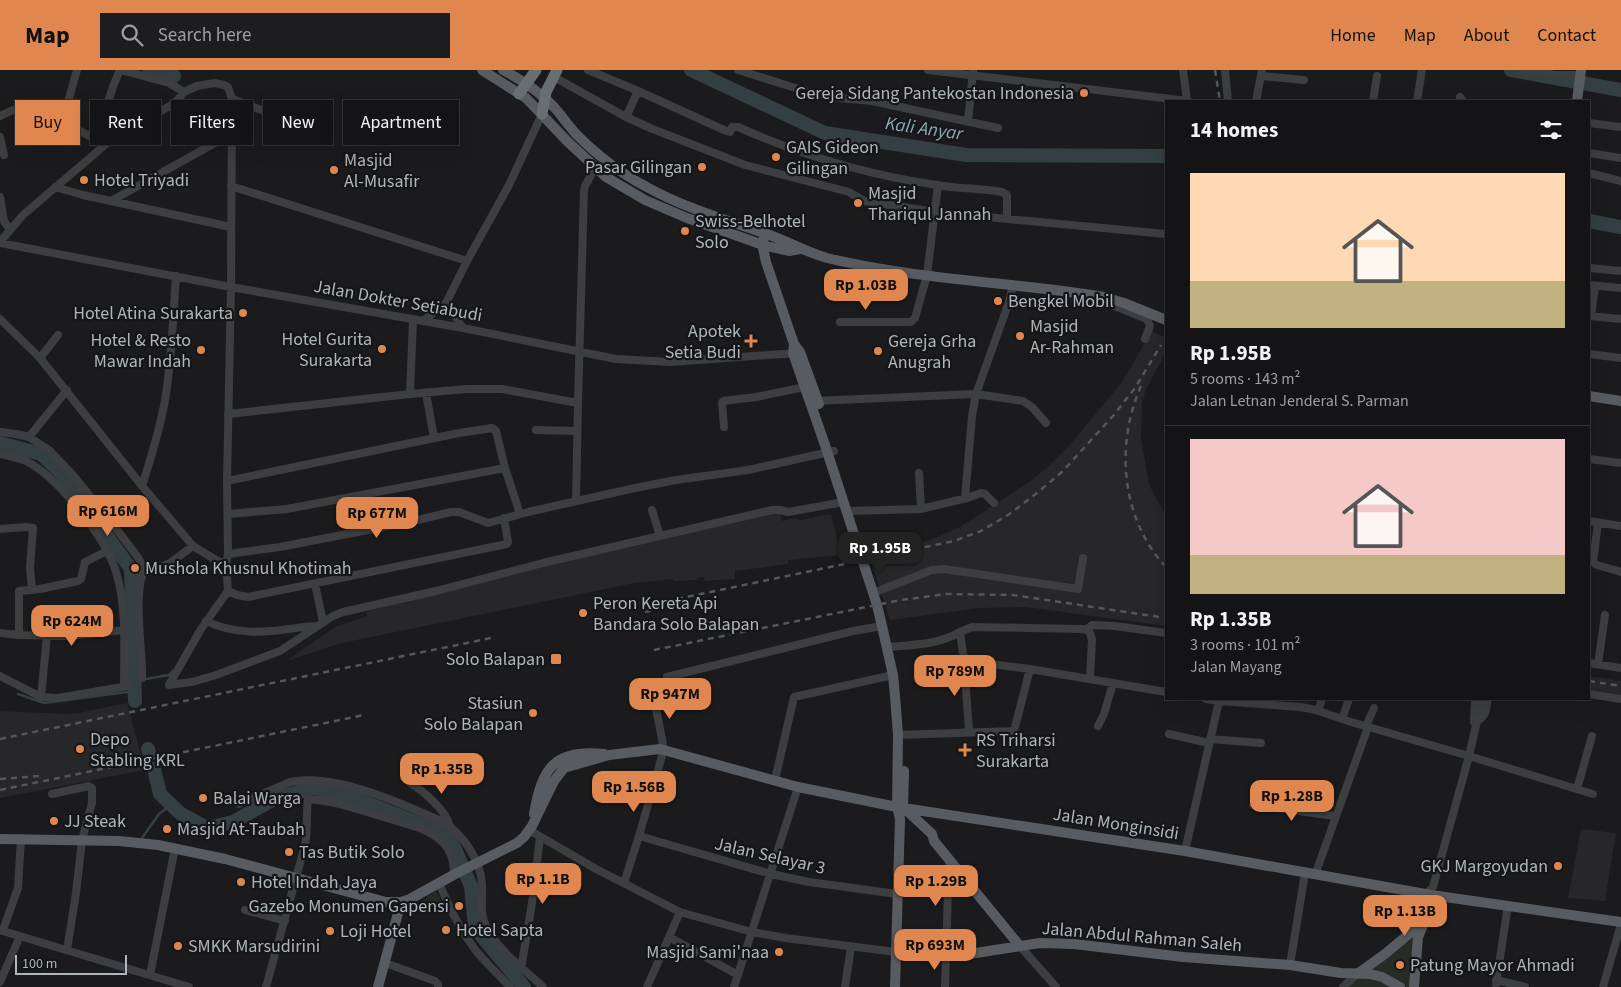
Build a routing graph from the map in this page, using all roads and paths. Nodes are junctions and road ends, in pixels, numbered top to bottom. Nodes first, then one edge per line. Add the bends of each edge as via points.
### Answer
1 (77, 70) edge
2 (121, 70) edge
3 (482, 70) edge
4 (503, 70) edge
5 (536, 70) edge
6 (588, 70) edge
7 (738, 70) edge
8 (928, 70) edge
9 (1183, 70) edge
10 (1225, 70) edge
11 (1422, 70) edge
12 (1524, 70) edge
13 (973, 72) edge
14 (556, 73) edge
15 (1261, 73) edge
16 (1377, 76) dead end
17 (1580, 77) edge
18 (1304, 80) dead end
19 (527, 83) junction
20 (638, 91) junction
21 (184, 92) junction
22 (519, 94) junction
23 (545, 98) junction
24 (69, 100) edge
25 (108, 100) edge
26 (232, 100) edge
27 (1178, 100) edge
28 (1187, 100) edge
29 (1228, 100) edge
30 (1256, 100) edge
31 (1373, 100) edge
32 (1418, 100) edge
33 (1577, 100) edge
34 (15, 110) edge
35 (161, 111) edge
36 (542, 114) junction
37 (0, 116) edge
38 (626, 117) junction
39 (565, 120) junction
40 (968, 121) junction
41 (1590, 123) edge
42 (1621, 127) edge
43 (998, 128) dead end
44 (556, 130) junction
45 (0, 137) edge
46 (101, 145) edge
47 (211, 145) edge
48 (231, 145) edge
49 (1590, 153) edge
50 (4, 155) dead end
51 (1621, 158) edge
52 (595, 168) junction
53 (1590, 173) edge
54 (1621, 181) edge
55 (231, 186) junction
56 (938, 186) junction
57 (55, 188) junction
58 (0, 197) edge
59 (111, 201) junction
60 (935, 212) junction
61 (1007, 218) junction
62 (231, 227) junction
63 (10, 230) junction
64 (764, 233) junction
65 (1165, 234) edge
66 (0, 242) edge
67 (763, 245) junction
68 (800, 248) junction
69 (467, 261) junction
70 (1590, 268) edge
71 (1621, 271) edge
72 (927, 275) junction
73 (176, 276) junction
74 (1013, 285) junction
75 (231, 286) junction
76 (1592, 286) edge
77 (1621, 288) edge
78 (1104, 297) junction
79 (446, 303) junction
80 (1590, 316) edge
81 (0, 319) edge
82 (1621, 319) edge
83 (413, 320) junction
84 (1165, 320) edge
85 (423, 321) junction
86 (840, 322) dead end
87 (463, 328) junction
88 (58, 335) dead end
89 (1146, 339) dead end
90 (796, 350) junction
91 (580, 352) junction
92 (1590, 354) edge
93 (40, 358) junction
94 (1621, 358) edge
95 (805, 387) junction
96 (67, 390) junction
97 (426, 393) junction
98 (410, 394) junction
99 (976, 394) junction
100 (1590, 396) edge
101 (814, 400) junction
102 (1621, 401) edge
103 (578, 403) junction
104 (228, 414) junction
105 (1046, 423) dead end
106 (724, 427) dead end
107 (536, 430) dead end
108 (577, 431) junction
109 (0, 432) edge
110 (29, 437) junction
111 (434, 438) junction
112 (831, 452) junction
113 (0, 454) edge
114 (1590, 459) edge
115 (1621, 463) edge
116 (505, 468) junction
117 (918, 473) dead end
118 (228, 481) junction
119 (142, 486) junction
120 (965, 498) junction
121 (576, 501) junction
122 (994, 503) dead end
123 (848, 508) junction
124 (652, 510) dead end
125 (920, 510) junction
126 (228, 514) junction
127 (520, 514) junction
128 (504, 518) junction
129 (1590, 521) edge
130 (1598, 523) junction
131 (1621, 526) edge
132 (0, 529) edge
133 (660, 536) junction
134 (192, 546) junction
135 (107, 551) junction
136 (228, 554) junction
137 (1083, 558) dead end
138 (226, 564) junction
139 (145, 569) junction
140 (1621, 572) edge
141 (314, 584) junction
142 (32, 590) junction
143 (228, 591) junction
144 (878, 591) junction
145 (1605, 615) dead end
146 (206, 621) junction
147 (320, 624) junction
148 (882, 626) junction
149 (123, 630) junction
150 (1086, 630) junction
151 (960, 632) junction
152 (1165, 633) edge
153 (0, 634) edge
154 (20, 635) junction
155 (47, 636) junction
156 (890, 647) junction
157 (964, 661) junction
158 (1590, 663) edge
159 (1598, 664) junction
160 (1621, 668) edge
161 (1030, 669) junction
162 (893, 675) junction
163 (0, 676) edge
164 (667, 677) dead end
165 (142, 678) dead end
166 (1090, 679) junction
167 (1113, 683) junction
168 (1165, 692) edge
169 (653, 694) dead end
170 (1590, 694) edge
171 (41, 697) junction
172 (1621, 699) edge
173 (1212, 700) edge
174 (1322, 700) edge
175 (1349, 700) edge
176 (1475, 700) edge
177 (1482, 700) edge
178 (1488, 700) edge
179 (1219, 701) junction
180 (1254, 701) edge
181 (1374, 708) dead end
182 (1318, 711) junction
183 (1342, 719) junction
184 (1477, 723) junction
185 (1098, 726) dead end
186 (1367, 726) junction
187 (969, 732) junction
188 (1169, 734) dead end
189 (901, 735) junction
190 (1592, 736) dead end
191 (1210, 741) junction
192 (1261, 743) dead end
193 (664, 749) junction
194 (1469, 756) junction
195 (776, 780) junction
196 (410, 783) dead end
197 (798, 787) junction
198 (1577, 789) junction
199 (52, 794) dead end
200 (1593, 794) dead end
201 (239, 804) dead end
202 (1253, 805) dead end
203 (901, 811) junction
204 (1335, 816) junction
205 (450, 826) junction
206 (531, 828) junction
207 (639, 836) junction
208 (540, 837) junction
209 (0, 838) edge
210 (21, 838) junction
211 (82, 840) junction
212 (175, 848) junction
213 (1185, 851) junction
214 (948, 859) junction
215 (475, 864) junction
216 (456, 874) junction
217 (771, 874) junction
218 (1310, 874) junction
219 (296, 877) junction
220 (439, 883) junction
221 (624, 883) junction
222 (1431, 892) junction
223 (897, 894) junction
224 (401, 902) junction
225 (1508, 905) junction
226 (245, 910) dead end
227 (680, 912) junction
228 (285, 921) junction
229 (1621, 923) edge
230 (1, 930) edge
231 (752, 932) junction
232 (1414, 935) junction
233 (20, 936) junction
234 (669, 937) junction
235 (1019, 945) junction
236 (851, 947) junction
237 (67, 950) junction
238 (896, 952) junction
239 (947, 956) junction
240 (385, 963) junction
241 (1290, 965) junction
242 (521, 969) junction
243 (1357, 974) junction
244 (150, 975) junction
245 (738, 975) junction
246 (0, 982) edge
247 (190, 987) edge
248 (266, 987) edge
249 (378, 987) edge
250 (438, 987) edge
251 (510, 987) edge
252 (542, 987) edge
253 (647, 987) edge
254 (734, 987) edge
255 (845, 987) edge
256 (895, 987) edge
257 (945, 987) edge
258 (1056, 987) edge
259 (1343, 987) edge
260 (1400, 987) edge
261 (1414, 987) edge
262 (1525, 987) edge
263 (1603, 987) edge

1 - 24 street
2 - 21 street via 169,83
2 - 25 street
3 - 22 main road
4 - 19 main road
5 - 19 highway
6 - 20 street
7 - 40 street via 822,96 872,101
8 - 13 street
9 - 28 street
10 - 29 street
11 - 32 street
12 - 17 street
13 - 27 street via 1086,90
13 - 40 street
14 - 23 highway
14 - 38 street
15 - 18 street
15 - 30 street
16 - 31 street
17 - 33 main road
19 - 22 highway
19 - 23 main road
20 - 38 street
20 - 56 street via 730,132 732,127 738,127 835,163
21 - 26 street via 215,82 228,87
21 - 35 street via 175,103
22 - 36 main road
23 - 36 highway
23 - 39 main road
34 - 37 street
36 - 44 main road
36 - 69 street via 510,185
38 - 60 street via 745,164 849,192 864,201
39 - 44 main road
39 - 64 main road via 576,134 629,178 702,212
40 - 43 street
41 - 42 street
44 - 52 main road
45 - 50 street
46 - 57 street
47 - 59 street
48 - 55 street
49 - 51 street
52 - 67 main road via 644,200
52 - 91 street via 584,190
53 - 54 street
55 - 62 street
55 - 69 street
56 - 60 street
56 - 61 street via 1002,192 1007,195
57 - 59 street
57 - 63 street via 22,214
58 - 63 street via 4,221
59 - 62 street
60 - 61 street
60 - 72 street
61 - 65 street
62 - 75 street
63 - 66 street
64 - 67 main road
64 - 68 main road
66 - 73 street, Jalan Dokter Setiabudi
67 - 68 main road via 789,251
67 - 90 main road
68 - 72 main road via 834,259
69 - 79 street
70 - 71 street
72 - 74 main road
72 - 86 street via 913,321
73 - 75 street, Jalan Dokter Setiabudi
73 - 119 street via 165,402
74 - 78 main road
74 - 99 street
75 - 83 street, Jalan Dokter Setiabudi
75 - 104 street
76 - 77 street
76 - 80 street
78 - 84 main road
78 - 89 street via 1112,305 1147,319 1150,326
79 - 85 street
79 - 87 street
80 - 82 street
81 - 93 street
83 - 85 street, Jalan Dokter Setiabudi
83 - 98 street
85 - 87 street, Jalan Dokter Setiabudi
87 - 91 street, Jalan Dokter Setiabudi
88 - 93 street
90 - 91 street, Jalan Dokter Setiabudi via 670,362 637,361
90 - 95 main road
90 - 101 main road
91 - 103 street
92 - 94 street
93 - 96 street
95 - 101 main road
95 - 106 street via 723,401
96 - 110 street
96 - 119 street
97 - 98 street
97 - 103 street via 502,389
97 - 111 street
98 - 104 street
99 - 101 street
99 - 105 street via 1022,401
99 - 120 street
100 - 102 main road
101 - 112 main road
103 - 108 street
104 - 118 street
107 - 108 street
108 - 121 street
109 - 110 street
110 - 139 street via 49,450 73,475
111 - 116 street via 492,428 496,431
111 - 118 street
112 - 121 street
112 - 123 main road
113 - 135 street via 26,461 46,475 84,515
114 - 115 street
116 - 126 street via 287,509
116 - 127 street
117 - 125 street
118 - 126 street
119 - 134 street
120 - 122 street via 983,493
120 - 125 street
121 - 127 street
123 - 125 street
123 - 133 street via 774,510
123 - 144 main road
123 - 148 main road
124 - 133 street
126 - 136 street
127 - 128 street
128 - 136 street via 488,523 459,512 450,512 280,547
128 - 141 street via 507,544
129 - 130 street
130 - 131 street
130 - 140 street via 1593,562
132 - 142 street via 34,528 30,568
133 - 147 street via 343,612
134 - 138 street
134 - 139 street via 170,563
135 - 142 street via 85,562 78,582
135 - 149 street via 120,589
136 - 138 street
137 - 144 street via 1078,589 944,569 932,570
138 - 143 street
139 - 165 street via 139,612
141 - 143 street via 244,597
141 - 147 street
142 - 154 street via 19,591
143 - 146 street
144 - 156 main road
145 - 159 street
146 - 147 street via 238,632 274,631
146 - 147 street via 169,685 204,679 280,652
148 - 156 main road
148 - 164 street
149 - 155 street
149 - 171 street via 126,686 58,698
150 - 151 street via 972,627
150 - 152 street via 1092,625
150 - 166 street via 1092,640
151 - 156 street via 931,642
151 - 157 street
153 - 154 street
154 - 155 street
155 - 171 street
156 - 162 main road
156 - 189 main road via 900,682
157 - 161 street
157 - 187 street
158 - 159 street
159 - 160 street
161 - 166 street
161 - 187 street via 1016,730
162 - 189 main road
162 - 195 street via 794,697
163 - 171 street
166 - 167 street
167 - 168 street
167 - 185 street
169 - 193 street
170 - 172 street
173 - 179 street
174 - 182 street
175 - 183 street
176 - 184 street via 1474,720
177 - 184 street
178 - 184 street via 1484,716
179 - 180 street
179 - 191 street
180 - 182 street
181 - 186 street
182 - 183 street
183 - 186 street
184 - 194 street
186 - 194 street
186 - 204 street
187 - 189 street
188 - 191 street
189 - 203 main road
190 - 198 street
191 - 192 street
191 - 213 street
193 - 195 main road, Jalan Monginsidi
193 - 206 main road, Jalan Monginsidi via 610,755 553,772
193 - 207 street
194 - 198 street
194 - 222 street
195 - 197 main road, Jalan Monginsidi
196 - 205 street via 435,804
197 - 203 main road, Jalan Monginsidi
197 - 217 street
198 - 200 street
199 - 211 street via 92,787 92,803
201 - 205 street via 297,780 329,782 375,794
202 - 204 street
203 - 213 main road, Jalan Monginsidi
203 - 214 main road via 932,834
203 - 223 main road
204 - 218 street
205 - 215 street
206 - 208 street, Jalan Abdul Rahman Saleh
206 - 215 main road, Jalan Monginsidi via 513,846
207 - 217 street, Jalan Selayar 3
207 - 221 street
208 - 221 street, Jalan Abdul Rahman Saleh
208 - 242 street
209 - 210 main road
210 - 211 main road
210 - 230 street via 18,888
211 - 212 main road
211 - 237 street
212 - 219 main road
212 - 244 street
213 - 218 main road, Jalan Monginsidi
214 - 235 main road
214 - 239 street
215 - 216 main road, Jalan Monginsidi
215 - 242 street via 482,882 483,921 490,934
216 - 219 street via 446,846 433,834 359,808 308,799 307,838
216 - 220 main road, Jalan Monginsidi
217 - 223 street, Jalan Selayar 3
217 - 231 street
218 - 222 main road, Jalan Monginsidi
218 - 241 street
219 - 224 main road via 386,902
219 - 228 street
220 - 224 main road, Jalan Monginsidi
220 - 251 street via 470,942
221 - 227 street, Jalan Abdul Rahman Saleh
222 - 225 main road, Jalan Monginsidi
222 - 232 main road
223 - 238 main road
224 - 240 main road
225 - 229 main road, Jalan Monginsidi
225 - 262 street via 1496,982
226 - 228 street
227 - 231 street, Jalan Abdul Rahman Saleh
227 - 234 street
228 - 248 street
229 - 263 street
230 - 233 street
231 - 236 street, Jalan Abdul Rahman Saleh
231 - 245 street
232 - 243 main road
232 - 261 main road
233 - 237 street
233 - 246 street
234 - 245 street
234 - 253 street
235 - 239 main road, Jalan Abdul Rahman Saleh
235 - 241 main road, Jalan Abdul Rahman Saleh via 1074,944
235 - 258 street
236 - 238 street, Jalan Abdul Rahman Saleh
236 - 255 street
237 - 244 street
238 - 239 main road, Jalan Abdul Rahman Saleh
238 - 256 main road
239 - 257 street
240 - 249 main road
240 - 250 street via 435,981
241 - 243 main road, Jalan Abdul Rahman Saleh
242 - 252 street
243 - 259 street
243 - 260 main road, Jalan Abdul Rahman Saleh via 1382,978
244 - 247 street
245 - 254 street

